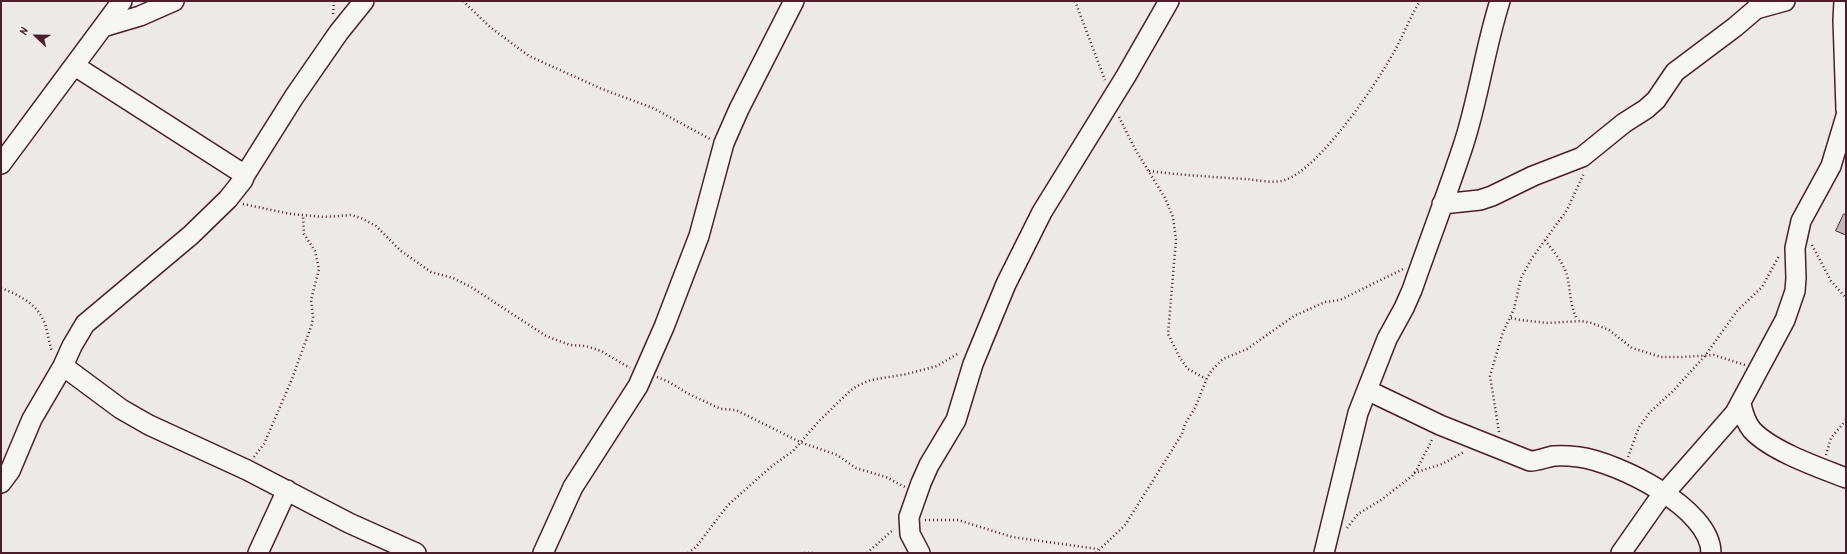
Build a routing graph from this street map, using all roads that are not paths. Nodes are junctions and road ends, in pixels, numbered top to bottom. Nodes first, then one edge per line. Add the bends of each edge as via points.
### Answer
1 (122, 1) edge
2 (174, 1) edge
3 (364, 1) edge
4 (794, 1) edge
5 (1169, 1) edge
6 (1500, 1) edge
7 (1785, 1) edge
8 (1844, 1) edge
9 (1758, 5) edge
10 (103, 26) junction
11 (75, 66) junction
12 (1846, 110) edge
13 (1846, 116) edge
14 (1, 164) edge
15 (245, 175) junction
16 (1442, 204) junction
17 (63, 366) junction
18 (1366, 390) junction
19 (1741, 404) junction
20 (1846, 478) edge
21 (1, 483) edge
22 (287, 490) junction
23 (1666, 494) junction
24 (258, 553) edge
25 (416, 553) edge
26 (543, 553) edge
27 (920, 553) edge
28 (1324, 553) edge
29 (1621, 553) edge
30 (1711, 553) edge

1 - 10 street
2 - 10 street via 140,16
3 - 15 street via 294,97
4 - 26 street via 724,143 699,236 643,374 629,402 573,487
5 - 27 street via 1052,194 1006,284 973,364 956,420 929,465 916,496 909,518 910,534
6 - 16 street via 1464,143
7 - 9 street
8 - 12 street
9 - 16 street via 1725,36 1675,72 1656,100 1646,109 1576,160 1480,200
10 - 11 street
11 - 14 street
11 - 15 street
13 - 19 street via 1831,166 1800,225 1795,248 1796,278 1791,304
15 - 17 street via 228,199 191,235 85,324
16 - 18 street via 1404,308 1387,339
17 - 21 street via 32,419 13,466
17 - 22 street via 99,394 144,421
18 - 23 street via 1504,452 1530,461 1556,456 1582,457 1622,472
18 - 28 street
19 - 20 street via 1744,416 1753,431 1786,452
19 - 23 street
22 - 24 street
22 - 25 street via 350,523
23 - 29 street via 1645,517
23 - 30 street via 1683,506 1700,524 1709,540

